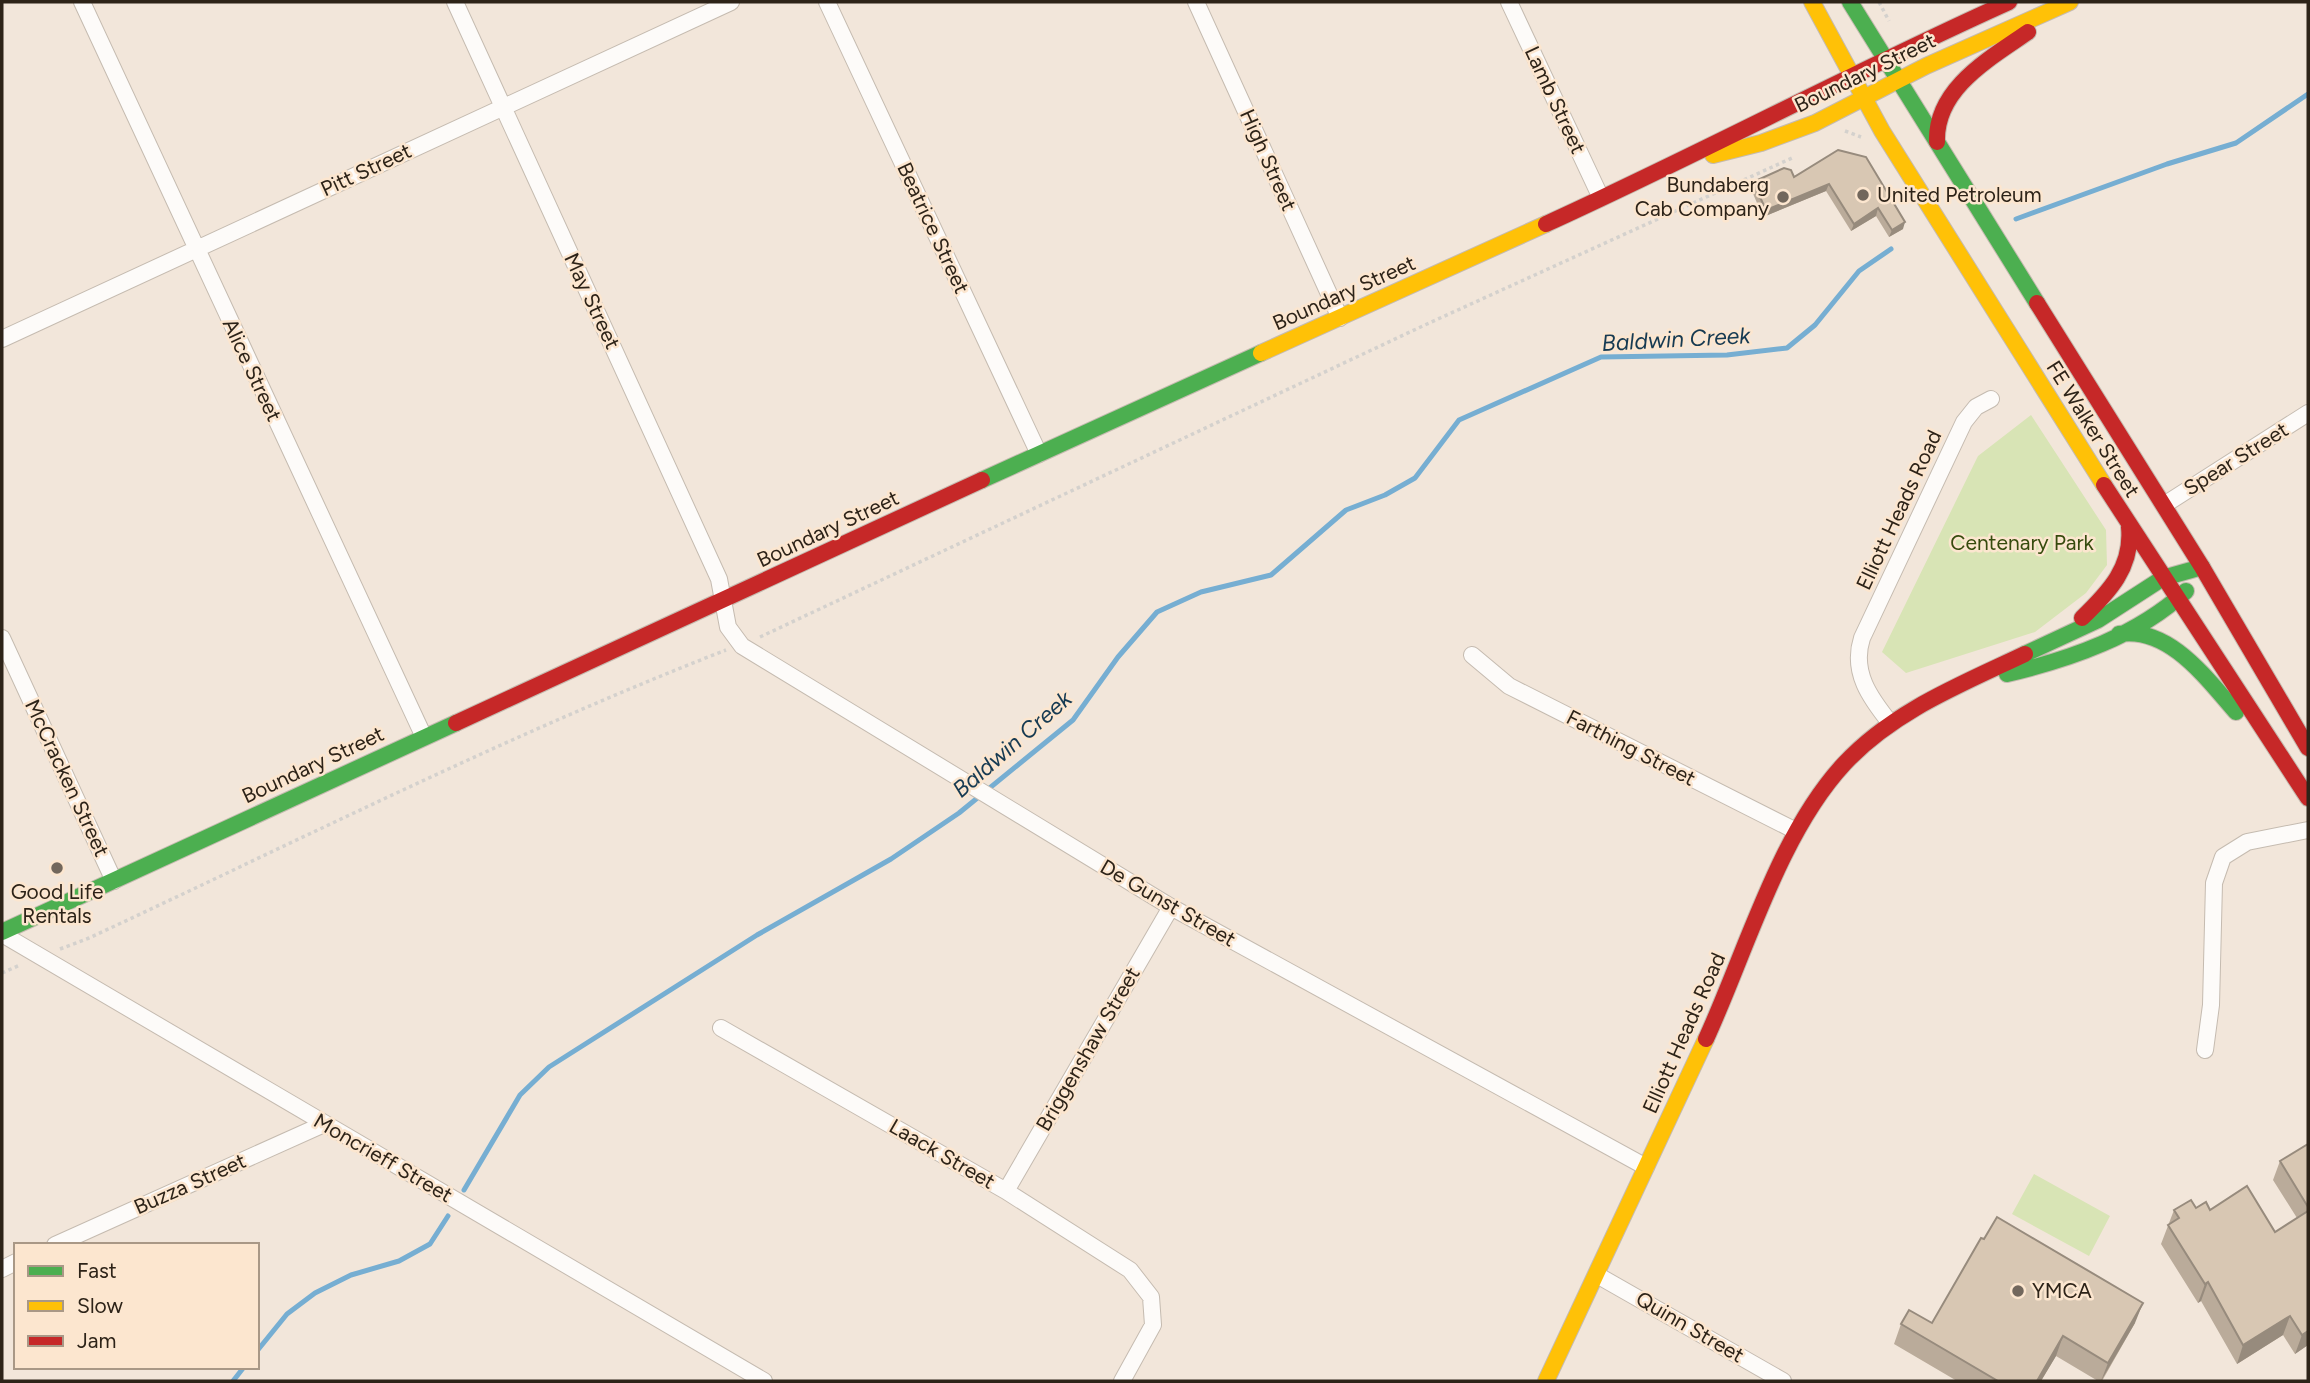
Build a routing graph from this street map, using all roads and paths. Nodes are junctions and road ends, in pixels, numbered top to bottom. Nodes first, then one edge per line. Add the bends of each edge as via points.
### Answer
1 (82, 2) edge
2 (455, 2) edge
3 (731, 2) edge
4 (827, 2) edge
5 (1196, 2) edge
6 (1510, 2) edge
7 (1812, 2) edge
8 (1850, 2) edge
9 (1879, 2) edge
10 (2010, 2) edge
11 (2071, 2) edge
12 (1889, 21) dead end
13 (1885, 59) junction
14 (1851, 77) junction
15 (1899, 81) junction
16 (1864, 101) junction
17 (503, 106) junction
18 (1836, 130) dead end
19 (1867, 141) dead end
20 (1937, 142) junction
21 (1792, 158) dead end
22 (1672, 166) junction
23 (1601, 198) junction
24 (196, 249) junction
25 (1340, 318) junction
26 (2, 339) edge
27 (1991, 399) dead end
28 (2308, 413) edge
29 (1038, 454) junction
30 (2164, 505) junction
31 (2129, 524) junction
32 (2203, 568) junction
33 (2163, 578) junction
34 (2177, 600) junction
35 (723, 602) junction
36 (2117, 634) junction
37 (2, 638) edge
38 (752, 640) dead end
39 (2053, 643) junction
40 (729, 650) dead end
41 (1472, 656) dead end
42 (1970, 682) junction
43 (1891, 724) junction
44 (424, 737) junction
45 (2308, 746) edge
46 (2298, 783) junction
47 (2308, 798) edge
48 (2308, 830) edge
49 (1796, 831) junction
50 (114, 881) junction
51 (1171, 907) junction
52 (2, 933) edge
53 (59, 949) dead end
54 (23, 964) dead end
55 (2, 973) edge
56 (721, 1028) dead end
57 (2205, 1050) dead end
58 (324, 1124) junction
59 (1646, 1167) junction
60 (1006, 1191) junction
61 (59, 1243) edge
62 (1597, 1275) junction
63 (764, 1381) edge
64 (1122, 1381) edge
65 (1546, 1381) edge
66 (1783, 1381) edge

1 - 24 street, Alice Street
2 - 17 street, May Street
3 - 17 street, Pitt Street
4 - 29 street, Beatrice Street
5 - 25 street, High Street
6 - 23 street, Lamb Street
7 - 14 street, FE Walker Street
8 - 13 street, FE Walker Street
9 - 12 path
10 - 13 street, Boundary Street
11 - 15 street, Boundary Street
11 - 20 street via 2005,48 1957,90 1939,113
13 - 14 street, Boundary Street
13 - 15 street, FE Walker Street
14 - 16 street, FE Walker Street
14 - 22 street, Boundary Street
15 - 16 street, Boundary Street
15 - 20 street, FE Walker Street
16 - 22 street, Boundary Street via 1761,142
16 - 31 street, FE Walker Street
17 - 24 street, Pitt Street
17 - 35 street, May Street via 719,579
18 - 19 path
20 - 30 street, FE Walker Street
21 - 38 path
22 - 23 street, Boundary Street
23 - 25 street, Boundary Street
24 - 26 street, Pitt Street
24 - 44 street, Alice Street
25 - 29 street, Boundary Street
27 - 43 street, Elliott Heads Road via 1976,407 1964,422 1862,638 1857,662 1861,676
28 - 30 street, Spear Street
29 - 35 street, Boundary Street
30 - 32 street, FE Walker Street
31 - 33 street, FE Walker Street
31 - 39 street via 2132,549 2124,570 2090,611
32 - 33 street, Elliott Heads Road
32 - 34 street, Elliott Heads Road
32 - 45 street, FE Walker Street
33 - 34 street, FE Walker Street
33 - 39 street, Elliott Heads Road
34 - 36 street, Elliott Heads Road
34 - 46 street, FE Walker Street
35 - 44 street, Boundary Street
35 - 51 street, De Gunst Street via 734,638 754,654
36 - 42 street, Elliott Heads Road via 2055,663
36 - 46 street via 2150,635 2192,665
37 - 50 street, McCracken Street
39 - 42 street, Elliott Heads Road
40 - 53 path via 690,662 556,721
41 - 49 street, Farthing Street via 1509,686
42 - 43 street, Elliott Heads Road via 1930,699
43 - 49 street, Elliott Heads Road via 1844,764
44 - 50 street, Boundary Street
46 - 47 street, FE Walker Street
48 - 57 street via 2247,842 2222,857 2214,883 2211,1006
49 - 59 street, Elliott Heads Road
50 - 52 street, Boundary Street
51 - 59 street, De Gunst Street
51 - 60 street, Briggenshaw Street
52 - 58 street, Moncrieff Street
54 - 55 path
56 - 60 street, Laack Street
58 - 61 street, Buzza Street
58 - 63 street, Moncrieff Street
59 - 62 street, Elliott Heads Road
60 - 64 street, Laack Street via 1130,1270 1151,1297 1153,1325
62 - 65 street, Elliott Heads Road
62 - 66 street, Quinn Street

